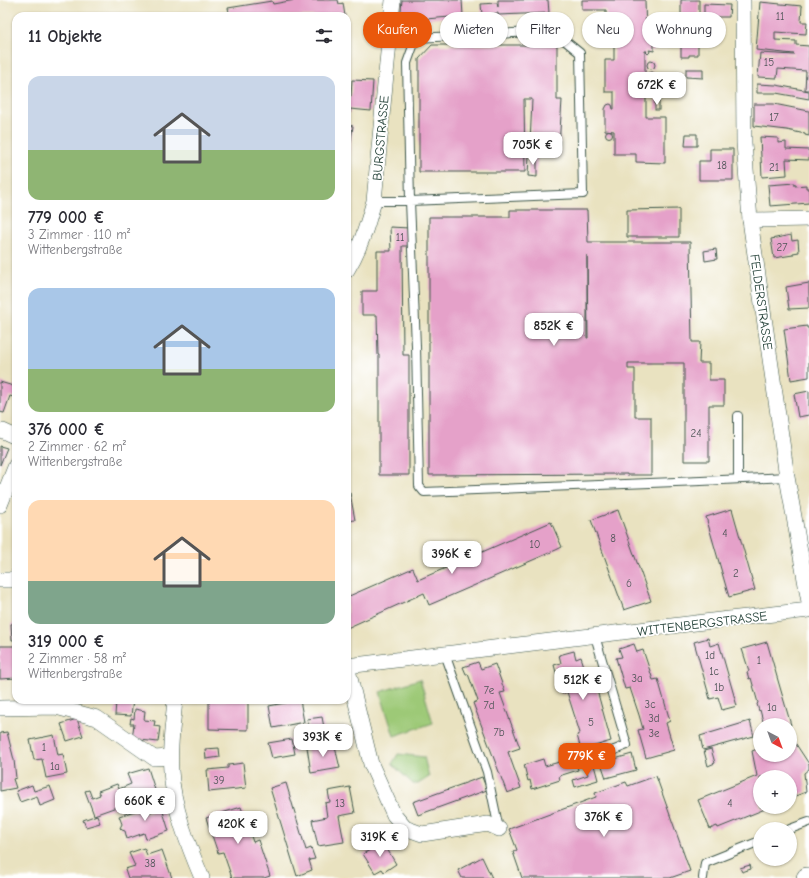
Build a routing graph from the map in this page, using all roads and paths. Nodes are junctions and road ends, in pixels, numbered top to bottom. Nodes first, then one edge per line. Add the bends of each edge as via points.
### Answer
1 (393, 0) edge
2 (743, 0) edge
3 (374, 201) junction
4 (410, 202) junction
5 (809, 219) edge
6 (750, 220) junction
7 (351, 263) edge
8 (738, 416) dead end
9 (12, 476) edge
10 (787, 477) junction
11 (738, 479) junction
12 (0, 505) edge
13 (12, 579) edge
14 (0, 580) edge
15 (809, 602) edge
16 (809, 610) edge
17 (595, 636) junction
18 (445, 654) junction
19 (351, 666) edge
20 (351, 682) edge
21 (175, 704) edge
22 (0, 708) edge
23 (170, 757) junction
24 (592, 759) dead end
25 (809, 822) edge
26 (797, 826) edge
27 (499, 829) joint
28 (753, 844) edge
29 (202, 878) edge
30 (703, 878) edge

1 - 3 street, BURGSTRASSE
2 - 6 street, FELDERSTRASSE via 744,143
3 - 4 lane
3 - 7 street, BURGSTRASSE via 367,226
4 - 4 lane via 583,194 580,53 553,31 416,38 407,63
4 - 11 lane via 419,486 424,492
5 - 6 street
6 - 10 street, FELDERSTRASSE
8 - 11 lane
9 - 12 street
10 - 11 lane
10 - 15 street, FELDERSTRASSE
13 - 14 street
16 - 17 street, WITTENBERGSTRASSE
17 - 18 street, WITTENBERGSTRASSE
17 - 24 lane via 627,745
18 - 19 street, WITTENBERGSTRASSE
18 - 27 lane, WITTENBERGSTRASSE via 487,772
20 - 27 street, WITTENBERGSTRASSE via 371,764 394,815 405,828 422,834 488,824
21 - 23 street
22 - 23 street via 56,707 97,718 154,758
23 - 29 street via 172,785 180,816
25 - 26 lane
28 - 30 lane via 704,863

